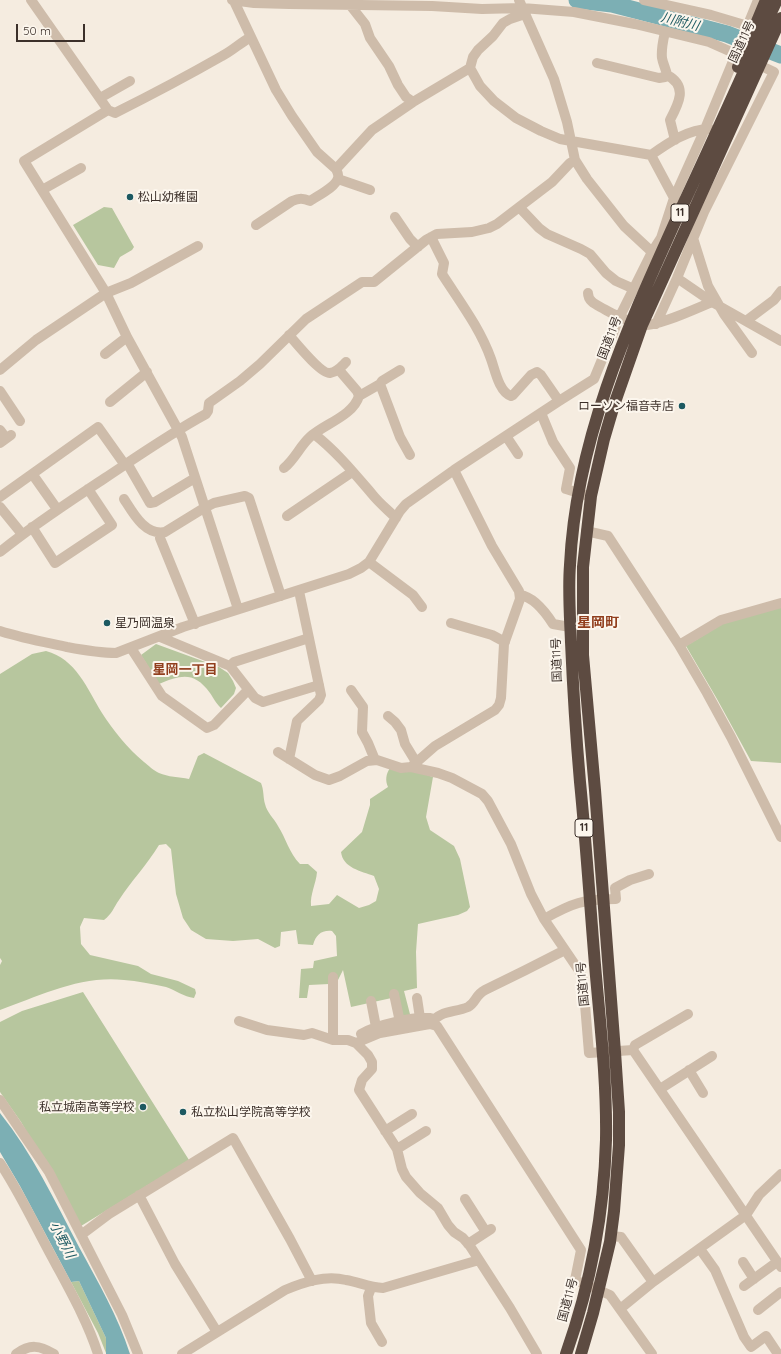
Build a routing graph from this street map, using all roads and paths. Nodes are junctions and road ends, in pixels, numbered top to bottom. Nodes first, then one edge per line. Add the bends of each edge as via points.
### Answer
1 (31, 0) edge
2 (233, 0) edge
3 (644, 0) edge
4 (758, 0) edge
5 (766, 0) edge
6 (777, 0) edge
7 (660, 2) edge
8 (350, 5) junction
9 (522, 6) edge
10 (781, 18) edge
11 (748, 27) junction
12 (665, 32) junction
13 (781, 34) edge
14 (251, 37) junction
15 (738, 51) junction
16 (597, 63) dead end
17 (470, 68) junction
18 (667, 74) junction
19 (130, 81) dead end
20 (100, 98) junction
21 (413, 102) junction
22 (108, 110) junction
23 (728, 121) junction
24 (705, 129) junction
25 (744, 130) junction
26 (675, 140) junction
27 (571, 141) junction
28 (651, 155) junction
29 (575, 160) junction
30 (81, 168) dead end
31 (337, 174) junction
32 (42, 190) junction
33 (370, 190) dead end
34 (674, 198) junction
35 (520, 208) junction
36 (704, 212) junction
37 (395, 217) dead end
38 (256, 225) dead end
39 (431, 237) junction
40 (693, 238) junction
41 (198, 246) dead end
42 (418, 247) junction
43 (652, 252) junction
44 (677, 278) junction
45 (634, 289) junction
46 (781, 291) edge
47 (588, 293) dead end
48 (106, 294) junction
49 (715, 304) junction
50 (631, 321) junction
51 (748, 322) junction
52 (656, 324) junction
53 (736, 332) junction
54 (289, 335) junction
55 (127, 337) junction
56 (781, 340) edge
57 (752, 353) dead end
58 (106, 354) dead end
59 (0, 370) edge
60 (400, 370) dead end
61 (147, 372) junction
62 (380, 384) junction
63 (0, 391) edge
64 (359, 396) junction
65 (558, 401) junction
66 (110, 402) dead end
67 (541, 413) junction
68 (20, 421) dead end
69 (178, 430) junction
70 (314, 434) junction
71 (506, 436) junction
72 (518, 454) dead end
73 (410, 456) dead end
74 (126, 464) junction
75 (284, 468) dead end
76 (454, 470) junction
77 (352, 472) junction
78 (33, 475) junction
79 (195, 478) junction
80 (88, 489) junction
81 (578, 494) junction
82 (591, 496) junction
83 (0, 497) edge
84 (124, 499) dead end
85 (0, 506) edge
86 (204, 508) junction
87 (57, 510) junction
88 (287, 516) dead end
89 (396, 518) junction
90 (32, 527) junction
91 (586, 531) junction
92 (160, 533) junction
93 (22, 534) junction
94 (0, 552) edge
95 (369, 562) junction
96 (299, 591) junction
97 (520, 594) junction
98 (281, 596) junction
99 (781, 603) edge
100 (422, 607) dead end
101 (238, 609) junction
102 (451, 623) dead end
103 (195, 624) junction
104 (570, 627) junction
105 (0, 631) edge
106 (160, 637) junction
107 (309, 638) junction
108 (505, 642) junction
109 (679, 645) junction
110 (131, 648) junction
111 (230, 666) junction
112 (319, 685) junction
113 (248, 690) junction
114 (352, 690) dead end
115 (388, 716) dead end
116 (278, 752) dead end
117 (289, 759) junction
118 (375, 760) junction
119 (414, 764) junction
120 (781, 836) edge
121 (649, 874) dead end
122 (603, 899) junction
123 (590, 900) junction
124 (544, 919) junction
125 (565, 950) junction
126 (333, 977) dead end
127 (583, 980) junction
128 (596, 980) junction
129 (394, 994) dead end
130 (417, 998) dead end
131 (371, 1001) dead end
132 (688, 1014) dead end
133 (420, 1018) junction
134 (239, 1021) dead end
135 (432, 1021) junction
136 (400, 1022) junction
137 (376, 1027) junction
138 (333, 1040) junction
139 (352, 1042) junction
140 (633, 1050) junction
141 (603, 1052) junction
142 (615, 1052) junction
143 (712, 1056) dead end
144 (689, 1070) junction
145 (660, 1089) junction
146 (703, 1093) dead end
147 (0, 1100) edge
148 (412, 1114) dead end
149 (385, 1131) junction
150 (426, 1131) dead end
151 (397, 1149) junction
152 (0, 1163) edge
153 (781, 1174) edge
154 (139, 1195) junction
155 (465, 1199) dead end
156 (746, 1215) junction
157 (81, 1235) junction
158 (610, 1236) junction
159 (468, 1244) junction
160 (700, 1248) junction
161 (479, 1260) junction
162 (743, 1262) dead end
163 (779, 1264) edge
164 (754, 1279) junction
165 (312, 1281) junction
166 (654, 1282) junction
167 (587, 1285) junction
168 (744, 1286) dead end
169 (371, 1288) junction
170 (599, 1290) junction
171 (781, 1292) edge
172 (620, 1309) junction
173 (758, 1310) dead end
174 (217, 1332) junction
175 (382, 1342) dead end
176 (193, 1352) edge
177 (16, 1354) edge
178 (54, 1354) edge
179 (98, 1354) edge
180 (138, 1354) edge
181 (182, 1354) edge
182 (537, 1354) edge
183 (566, 1354) edge
184 (581, 1354) edge
185 (652, 1354) edge
186 (778, 1354) edge

1 - 20 street
2 - 8 street
2 - 14 street
3 - 7 street
4 - 11 street
5 - 23 highway, 11 via 728,90
6 - 23 highway, 国道11号 / 11
7 - 11 street
8 - 9 street via 482,9
8 - 21 street via 365,24 370,38 398,85
9 - 12 street via 574,12
9 - 17 street via 478,50
9 - 27 street via 554,79
10 - 23 highway, 国道11号 / 11
11 - 15 street
12 - 15 street
12 - 18 street via 661,49
13 - 23 highway, 11 via 750,101
14 - 22 street via 180,81 115,113
14 - 31 street via 276,90 292,116 317,152
15 - 24 street
15 - 25 street via 774,72
16 - 18 street via 659,78
17 - 21 street
17 - 27 street via 487,94 516,118 551,136
18 - 26 street via 674,79 680,89 678,105 670,120
19 - 20 street
20 - 22 street
21 - 31 street via 372,130
22 - 32 street via 24,161
23 - 50 highway, 国道11号 / 11
23 - 50 highway, 国道11号 / 11 via 648,313
24 - 25 street
24 - 26 street via 691,132
24 - 34 street
25 - 36 street
26 - 28 street
27 - 28 street
27 - 29 street
28 - 34 street
29 - 35 street
29 - 43 street via 624,226
30 - 32 street
31 - 33 street
31 - 38 street via 330,188 310,200 292,201
32 - 48 street
34 - 36 street
34 - 43 street via 661,238
35 - 39 street via 485,229 442,233
35 - 45 street via 547,234 590,254 616,281
36 - 40 street
37 - 42 street
39 - 42 street
39 - 65 street via 444,263 442,274 473,321 498,381 507,394 513,395 537,372
40 - 44 street
40 - 49 street
41 - 48 street
42 - 54 street via 378,279 371,283 362,282 306,319
43 - 45 street
44 - 49 street
44 - 52 street
45 - 50 street
46 - 51 street
47 - 50 street via 591,302
48 - 55 street
48 - 59 street via 36,340
49 - 51 street
49 - 52 street
49 - 53 street
50 - 52 street
50 - 65 street via 594,379
50 - 81 highway, 国道11号 / 11 via 591,434
50 - 82 highway, 国道11号 / 11 via 614,405
51 - 53 street
51 - 56 street
53 - 57 street
54 - 64 street via 312,362 325,372 329,373 342,366
54 - 69 street via 240,381 209,403 206,414
55 - 58 street
55 - 61 street
60 - 62 street
61 - 66 street
61 - 69 street
62 - 64 street
62 - 73 street
63 - 68 street
64 - 70 street via 356,404
65 - 67 street
67 - 71 street
67 - 81 street via 553,442 570,468 566,489
69 - 74 street
69 - 79 street
70 - 75 street
70 - 77 street via 329,446
71 - 72 street
71 - 76 street
74 - 78 street via 98,427
74 - 79 street via 150,503
74 - 80 street
76 - 89 street via 406,504
76 - 97 street via 492,546
77 - 88 street
77 - 89 street
78 - 83 street
78 - 87 street
79 - 86 street
80 - 87 street
80 - 90 street via 112,526 55,563
81 - 82 street
81 - 104 highway, 国道11号 / 11 via 570,561
82 - 91 highway, 国道11号 / 11
84 - 92 street via 142,524
85 - 93 street
86 - 92 street
86 - 98 street via 245,496 249,498
86 - 101 street
87 - 90 street
89 - 95 street
90 - 93 street
91 - 109 street via 608,536
91 - 122 highway, 国道11号 / 11 via 583,567 583,654
92 - 103 street
93 - 94 street
95 - 96 street via 349,574
95 - 100 street via 413,595
96 - 98 street
96 - 107 street
97 - 104 street via 543,610 553,624
97 - 108 street
98 - 101 street
99 - 109 street via 721,620
101 - 103 street
102 - 108 street via 492,635
103 - 106 street
104 - 123 highway, 国道11号 / 11 via 573,703
105 - 110 street via 26,639 106,653
106 - 110 street
106 - 111 street
107 - 111 street via 234,662
107 - 112 street
108 - 119 street via 499,705 495,710 435,746
109 - 120 street via 731,737
110 - 113 street via 162,696 207,728 214,725
111 - 113 street
112 - 113 street via 262,702
112 - 117 street via 319,700 297,721
114 - 118 street via 363,707 362,732
115 - 119 street via 400,730
116 - 117 street
117 - 118 street via 314,775 329,780 367,761
118 - 119 street via 401,768
119 - 124 street via 452,778 482,794 511,844
121 - 122 street via 615,888 616,899
122 - 123 street
122 - 142 highway, 国道11号 / 11
123 - 124 street via 572,904
123 - 128 highway, 国道11号 / 11
124 - 125 street
125 - 127 street
125 - 135 street via 484,990 469,1006 439,1015
126 - 138 street
127 - 128 street
127 - 141 street via 589,1053
128 - 141 highway, 国道11号 / 11
129 - 136 street
130 - 133 street
131 - 137 street
132 - 140 street via 635,1045
133 - 135 street via 428,1017
133 - 136 street
134 - 138 street via 267,1030 304,1035 312,1033
135 - 139 street
135 - 167 street via 581,1250 574,1280
136 - 137 street
137 - 139 street
138 - 139 street
139 - 149 street via 368,1055 372,1062 372,1069 362,1080 359,1090
140 - 142 street
140 - 145 street
141 - 142 street
141 - 167 highway, 国道11号 / 11 via 606,1143 600,1210
142 - 158 highway, 国道11号 / 11 via 619,1144
143 - 144 street
144 - 145 street
144 - 146 street
145 - 156 street
147 - 157 street via 49,1172
148 - 149 street
149 - 151 street
150 - 151 street
151 - 159 street via 406,1177 438,1208 448,1225
152 - 179 street via 81,1313
153 - 156 street via 759,1195
154 - 157 street
154 - 165 street via 233,1138
154 - 174 street via 175,1264
155 - 159 street via 488,1231
156 - 160 street
156 - 163 street
157 - 180 street via 122,1315
158 - 166 street via 621,1237
158 - 170 highway, 国道11号 / 11
159 - 161 street
160 - 166 street
160 - 186 street via 715,1270 744,1338 751,1347 766,1336
161 - 169 street via 383,1288
161 - 182 street
162 - 164 street
163 - 164 street
164 - 168 street
165 - 169 street via 345,1279
165 - 174 street via 285,1290
166 - 172 street
167 - 170 street
167 - 183 highway, 国道11号 / 11
169 - 175 street via 368,1296 371,1323
170 - 172 street via 610,1295
170 - 184 highway, 国道11号 / 11
171 - 173 street
172 - 185 street
174 - 176 street
176 - 181 street
177 - 178 street via 32,1346

